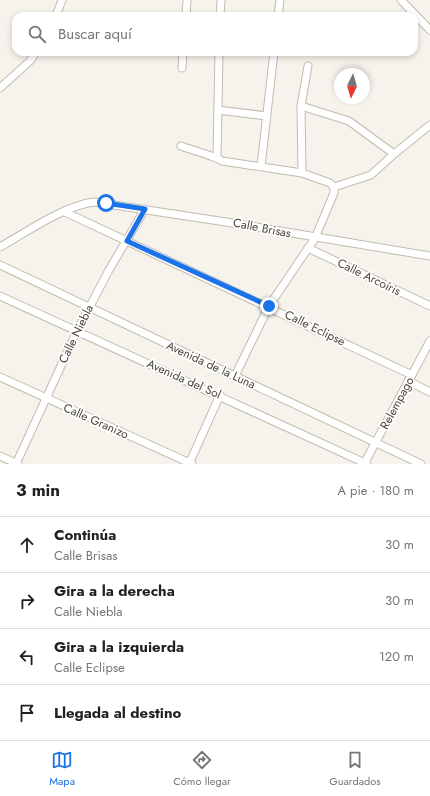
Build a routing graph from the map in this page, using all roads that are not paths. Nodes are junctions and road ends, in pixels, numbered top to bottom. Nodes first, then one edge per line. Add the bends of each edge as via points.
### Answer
1 (62, 0) edge
2 (187, 0) edge
3 (221, 0) edge
4 (280, 0) edge
5 (401, 0) edge
6 (58, 12) edge
7 (186, 12) edge
8 (220, 12) edge
9 (278, 12) edge
10 (413, 12) edge
11 (418, 18) edge
12 (430, 30) edge
13 (33, 56) edge
14 (183, 56) edge
15 (219, 56) edge
16 (274, 56) edge
17 (308, 66) dead end
18 (182, 68) dead end
19 (0, 88) edge
20 (301, 106) junction
21 (218, 110) junction
22 (267, 116) junction
23 (430, 125) edge
24 (182, 146) dead end
25 (394, 154) junction
26 (217, 157) junction
27 (261, 166) junction
28 (302, 173) junction
29 (334, 187) junction
30 (145, 209) junction
31 (65, 212) junction
32 (314, 238) junction
33 (127, 241) junction
34 (0, 248) edge
35 (308, 248) junction
36 (430, 256) edge
37 (0, 265) edge
38 (0, 296) edge
39 (269, 306) junction
40 (430, 306) edge
41 (89, 308) junction
42 (77, 331) junction
43 (430, 341) edge
44 (412, 375) junction
45 (235, 376) junction
46 (0, 377) edge
47 (408, 381) junction
48 (430, 392) edge
49 (220, 395) junction
50 (47, 398) junction
51 (376, 443) junction
52 (0, 456) edge
53 (17, 464) edge
54 (190, 464) edge
55 (365, 464) edge
56 (421, 464) edge

1 - 6 street
2 - 7 street
3 - 8 street
4 - 9 street
5 - 10 street
11 - 12 street
13 - 19 street
14 - 18 street
15 - 21 street
16 - 22 street
17 - 20 street
20 - 25 street via 349,121
20 - 28 street
21 - 22 street
21 - 26 street
22 - 27 street
23 - 25 street
24 - 26 street
25 - 29 street via 371,175
26 - 27 street via 222,161
27 - 28 street
28 - 29 street via 330,183
29 - 32 street via 334,194
30 - 31 street, Calle Brisas via 94,202 82,204
30 - 32 street, Calle Brisas
30 - 33 street, Calle Niebla
31 - 33 street, Calle Eclipse
31 - 34 street
32 - 35 street
32 - 36 street, Calle Brisas
33 - 39 street, Calle Eclipse
33 - 41 street, Calle Niebla
35 - 39 street
35 - 40 street, Calle Arcoíris
37 - 41 street, Avenida de la Luna
38 - 42 street, Avenida del Sol
39 - 44 street, Calle Eclipse
39 - 45 street
41 - 42 street, Calle Niebla
41 - 45 street, Avenida de la Luna
42 - 49 street, Avenida del Sol
42 - 50 street, Calle Niebla
43 - 44 street, Relempago
44 - 47 street, Relempago
45 - 51 street, Avenida de la Luna
46 - 50 street, Calle Granizo
47 - 48 street
47 - 51 street, Relempago
49 - 54 street
49 - 55 street, Avenida del Sol
50 - 53 street, Calle Niebla
50 - 54 street, Calle Granizo
51 - 55 street, Relempago
51 - 56 street, Avenida de la Luna
52 - 53 street

